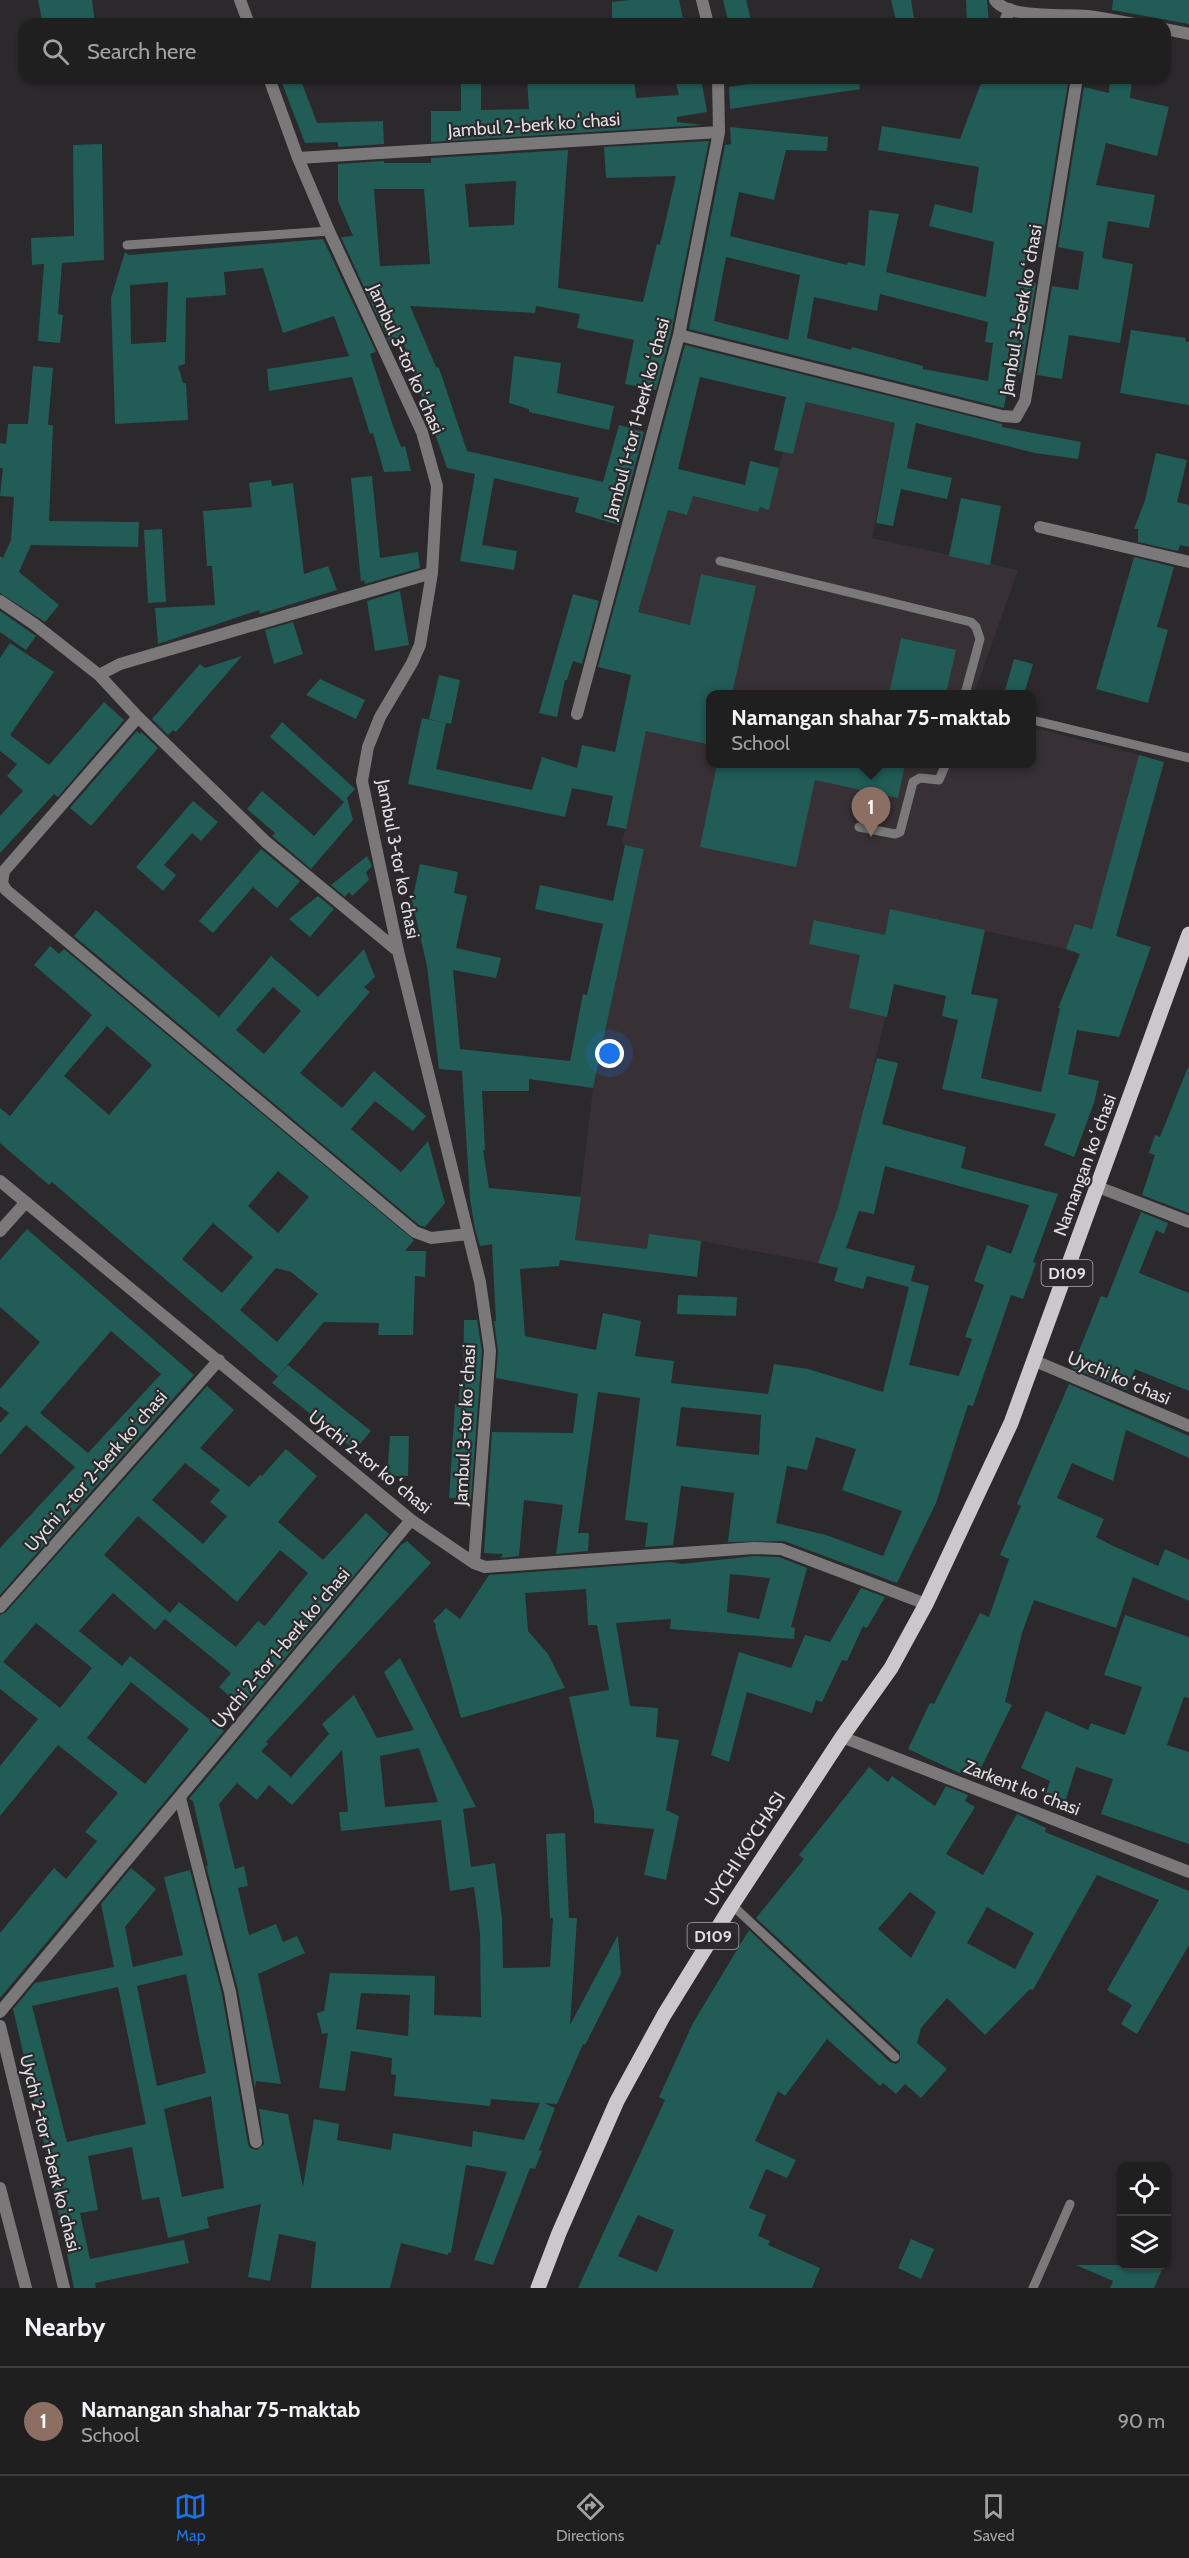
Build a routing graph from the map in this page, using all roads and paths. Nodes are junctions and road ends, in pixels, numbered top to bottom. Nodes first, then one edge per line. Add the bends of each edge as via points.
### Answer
1 (240, 0) edge
2 (702, 0) edge
3 (995, 0) edge
4 (1010, 9) junction
5 (247, 18) edge
6 (706, 18) edge
7 (1006, 18) edge
8 (1071, 18) edge
9 (1171, 30) edge
10 (1189, 33) edge
11 (270, 84) edge
12 (718, 84) edge
13 (1076, 84) edge
14 (719, 132) junction
15 (298, 158) junction
16 (329, 231) junction
17 (127, 245) dead end
18 (679, 335) junction
19 (1040, 527) dead end
20 (720, 561) dead end
21 (1189, 562) edge
22 (432, 573) junction
23 (0, 601) edge
24 (99, 675) junction
25 (966, 690) edge
26 (577, 714) dead end
27 (138, 717) junction
28 (1036, 721) edge
29 (1189, 758) edge
30 (944, 768) edge
31 (859, 827) dead end
32 (1189, 934) edge
33 (398, 951) junction
34 (0, 1181) edge
35 (1098, 1187) junction
36 (26, 1202) junction
37 (1189, 1222) edge
38 (0, 1231) edge
39 (468, 1234) junction
40 (219, 1360) junction
41 (1035, 1361) junction
42 (1189, 1426) edge
43 (411, 1520) junction
44 (474, 1563) junction
45 (926, 1604) junction
46 (0, 1607) edge
47 (842, 1737) junction
48 (180, 1798) junction
49 (1189, 1872) edge
50 (732, 1905) junction
51 (0, 2012) edge
52 (0, 2026) edge
53 (895, 2057) dead end
54 (256, 2142) dead end
55 (0, 2188) edge
56 (1070, 2204) dead end
57 (26, 2288) edge
58 (64, 2288) edge
59 (538, 2288) edge
60 (1033, 2288) edge

1 - 5 street
2 - 6 street
3 - 4 street
4 - 7 street
4 - 8 street
9 - 10 street
11 - 15 street, Jambul 3-tor koʻchasi
12 - 14 street
13 - 18 street, Jambul 3-berk koʻchasi via 1025,401 1016,417
14 - 15 street, Jambul 2-berk koʻchasi
14 - 18 street, Jambul 1-tor 1-berk koʻchasi
15 - 16 street, Jambul 3-tor koʻchasi
16 - 17 lane
16 - 22 street, Jambul 3-tor koʻchasi via 422,432 437,486
18 - 26 street, Jambul 1-tor 1-berk koʻchasi
19 - 21 street
20 - 25 lane via 971,622 980,639
22 - 24 street via 120,664
22 - 33 street, Jambul 3-tor koʻchasi via 420,645 380,717 368,747 363,780
23 - 24 street
24 - 27 street
27 - 33 street via 266,842
27 - 39 street via 4,871 2,883 6,890 415,1232 430,1238
28 - 29 lane
30 - 31 lane via 939,780 920,778 913,782 900,832
32 - 35 main road, Namangan koʻchasi / D109
33 - 39 street, Jambul 3-tor koʻchasi
34 - 36 street, Uychi 2-tor koʻchasi
35 - 37 street
35 - 41 main road, Namangan koʻchasi / D109
36 - 38 street
36 - 40 street, Uychi 2-tor koʻchasi
39 - 44 street, Jambul 3-tor koʻchasi via 490,1351
40 - 43 street, Uychi 2-tor koʻchasi
40 - 46 street, Uychi 2-tor 2-berk koʻchasi
41 - 42 street, Uychi koʻchasi
41 - 45 main road, Namangan koʻchasi / D109 via 1011,1423
43 - 44 street, Uychi 2-tor koʻchasi
43 - 48 street, Uychi 2-tor 1-berk koʻchasi
44 - 45 street, Uychi 2-tor koʻchasi via 485,1567 781,1549
45 - 47 main road, UYCHI KO'CHASI / D109 via 891,1668
47 - 49 street, Zarkent koʻchasi
47 - 50 main road, UYCHI KO'CHASI / D109
48 - 51 street, Uychi 2-tor 1-berk koʻchasi
48 - 54 street via 230,1992
50 - 53 lane
50 - 59 main road, UYCHI KO'CHASI / D109 via 617,2101
52 - 58 street, Uychi 2-tor 1-berk koʻchasi
55 - 57 street
56 - 60 lane

